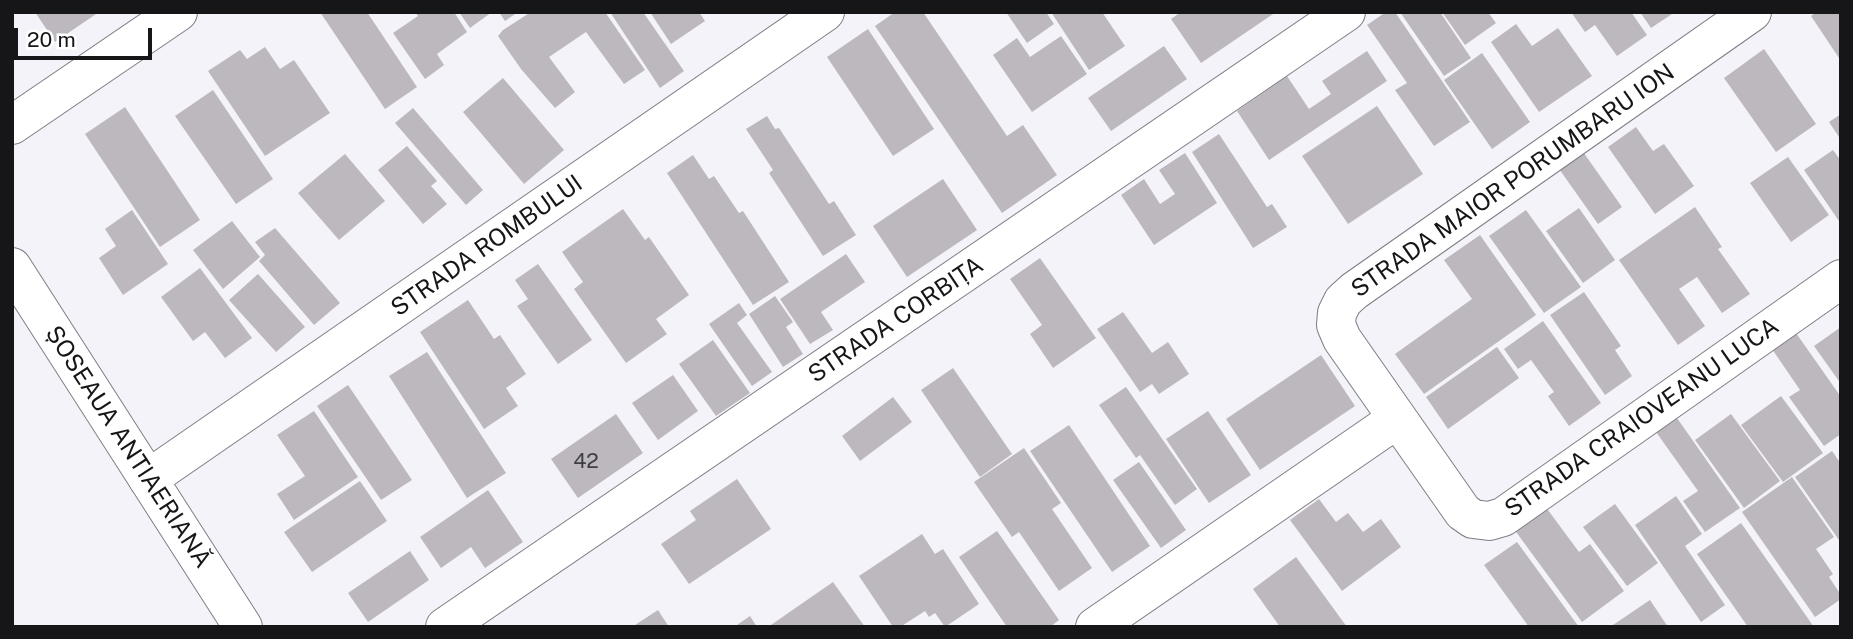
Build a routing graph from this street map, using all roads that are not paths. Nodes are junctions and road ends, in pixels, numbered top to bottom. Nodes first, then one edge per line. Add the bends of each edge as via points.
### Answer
1 (178, 12) edge
2 (825, 12) edge
3 (1346, 12) edge
4 (1752, 12) edge
5 (12, 125) edge
6 (12, 267) edge
7 (1841, 279) edge
8 (1397, 419) junction
9 (148, 479) junction
10 (243, 627) edge
11 (445, 627) edge
12 (1095, 627) edge

1 - 5 street
2 - 9 street, STRADA ROMBULUI
3 - 11 street, STRADA CORBIȚA
4 - 8 street, STRADA MAIOR PORUMBARU ION via 1343,301 1337,313 1339,332
6 - 9 street, ȘOSEAUA ANTIAERIANĂ
7 - 8 street, STRADA CRAIOVEANU LUCA via 1503,517 1473,519 1463,512
8 - 12 street
9 - 10 street, ȘOSEAUA ANTIAERIANĂ

